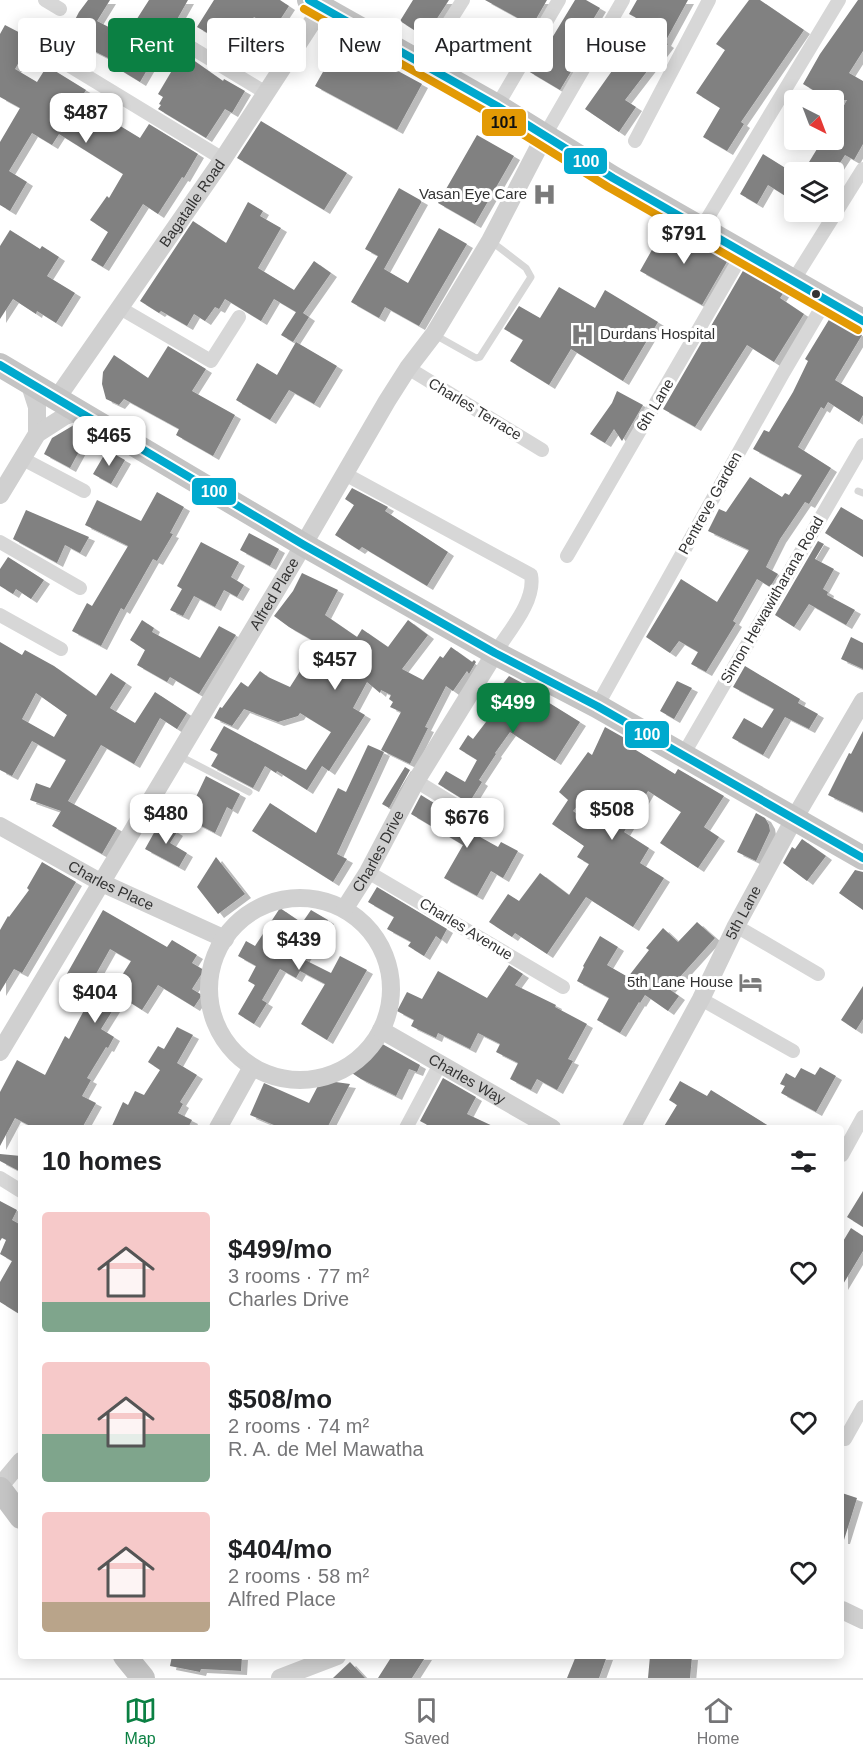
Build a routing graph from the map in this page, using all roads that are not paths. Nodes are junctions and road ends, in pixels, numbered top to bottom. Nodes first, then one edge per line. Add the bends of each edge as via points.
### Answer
1 (45, 0) edge
2 (463, 0) edge
3 (558, 0) edge
4 (623, 0) edge
5 (709, 0) edge
6 (839, 0) edge
7 (319, 2) edge
8 (60, 9) dead end
9 (451, 18) edge
10 (195, 50) edge
11 (414, 59) edge
12 (80, 72) edge
13 (436, 72) edge
14 (266, 93) junction
15 (497, 106) junction
16 (545, 135) junction
17 (635, 141) dead end
18 (223, 159) junction
19 (863, 169) edge
20 (701, 229) junction
21 (490, 241) junction
22 (743, 254) junction
23 (792, 281) junction
24 (826, 300) junction
25 (120, 308) junction
26 (239, 317) dead end
27 (863, 321) edge
28 (434, 334) junction
29 (0, 365) edge
30 (408, 368) junction
31 (29, 382) junction
32 (57, 398) junction
33 (79, 411) junction
34 (37, 434) junction
35 (863, 445) edge
36 (542, 450) dead end
37 (23, 459) junction
38 (345, 474) junction
39 (84, 491) dead end
40 (0, 495) edge
41 (0, 542) edge
42 (304, 545) junction
43 (567, 556) dead end
44 (80, 588) dead end
45 (0, 615) edge
46 (61, 649) dead end
47 (495, 653) junction
48 (863, 701) edge
49 (597, 706) junction
50 (178, 754) junction
51 (683, 755) junction
52 (416, 781) junction
53 (249, 792) dead end
54 (478, 819) dead end
55 (794, 819) junction
56 (0, 825) edge
57 (863, 858) edge
58 (368, 872) junction
59 (102, 883) junction
60 (345, 908) junction
61 (736, 926) junction
62 (225, 939) junction
63 (818, 975) dead end
64 (563, 987) dead end
65 (701, 999) junction
66 (381, 1030) junction
67 (793, 1051) dead end
68 (0, 1052) edge
69 (440, 1064) junction
70 (252, 1067) junction
71 (863, 1117) edge
72 (530, 1123) edge
73 (220, 1125) edge
74 (408, 1125) edge
75 (633, 1125) edge
76 (844, 1151) edge
77 (0, 1178) edge
78 (18, 1189) edge
79 (863, 1407) edge
80 (844, 1439) dead end
81 (18, 1465) edge
82 (0, 1488) edge
83 (18, 1513) edge
84 (844, 1611) edge
85 (863, 1620) edge
86 (129, 1659) edge
87 (329, 1659) edge
88 (143, 1678) edge
89 (280, 1678) edge

1 - 8 street
2 - 9 street
3 - 15 street
4 - 16 street
5 - 17 street
6 - 20 street
7 - 11 highway
7 - 14 street, Bagatalle Road
10 - 14 street
12 - 18 street
13 - 15 highway
14 - 18 street, Bagatalle Road
15 - 16 highway
16 - 20 highway
16 - 21 street, Alfred Place
18 - 25 street, Bagatalle Road
19 - 23 street
20 - 22 highway
21 - 28 street, Alfred Place
21 - 28 lane via 526,268 531,278 480,357
22 - 23 highway
22 - 43 street, 6th Lane
23 - 24 highway
24 - 27 highway
24 - 49 street, Pentreve Garden
25 - 26 street via 211,361
25 - 32 street, Bagatalle Road
28 - 30 street, Alfred Place
29 - 31 highway
30 - 36 street, Charles Terrace
30 - 38 street, Alfred Place
31 - 32 highway
31 - 34 street via 37,407
32 - 33 highway
33 - 34 street
33 - 42 highway
34 - 37 street
35 - 51 street, Simon Hewawitharana Road
37 - 39 street
37 - 40 street
38 - 42 street, Alfred Place
38 - 47 street, Charles Drive via 531,575 530,599
41 - 44 street
42 - 47 highway
42 - 50 street, Alfred Place
45 - 46 street
47 - 49 highway
47 - 52 street, Charles Drive
48 - 55 street, 5th Lane
49 - 51 highway
50 - 53 lane
50 - 59 street, Alfred Place
51 - 55 highway
52 - 54 street
52 - 58 street, Charles Drive
55 - 57 highway
55 - 61 street, 5th Lane
56 - 59 street, Charles Place
58 - 60 street, Charles Drive
58 - 64 street, Charles Avenue
59 - 62 street, Charles Place
59 - 68 street, Alfred Place
60 - 62 street via 316,899 286,899 257,909 233,927
60 - 66 street via 367,926 382,949 391,976 390,1004
61 - 63 street
61 - 65 street, 5th Lane
62 - 70 street via 216,953 209,978 210,1004 222,1036
65 - 67 street
65 - 75 street, 5th Lane
66 - 69 street, Charles Way
66 - 70 street via 363,1055 339,1071 310,1080 280,1078
69 - 72 street, Charles Way
69 - 74 street
70 - 73 street
71 - 76 street
77 - 78 street
79 - 80 street
81 - 82 street
82 - 83 highway
84 - 85 street
86 - 88 highway
87 - 89 street

